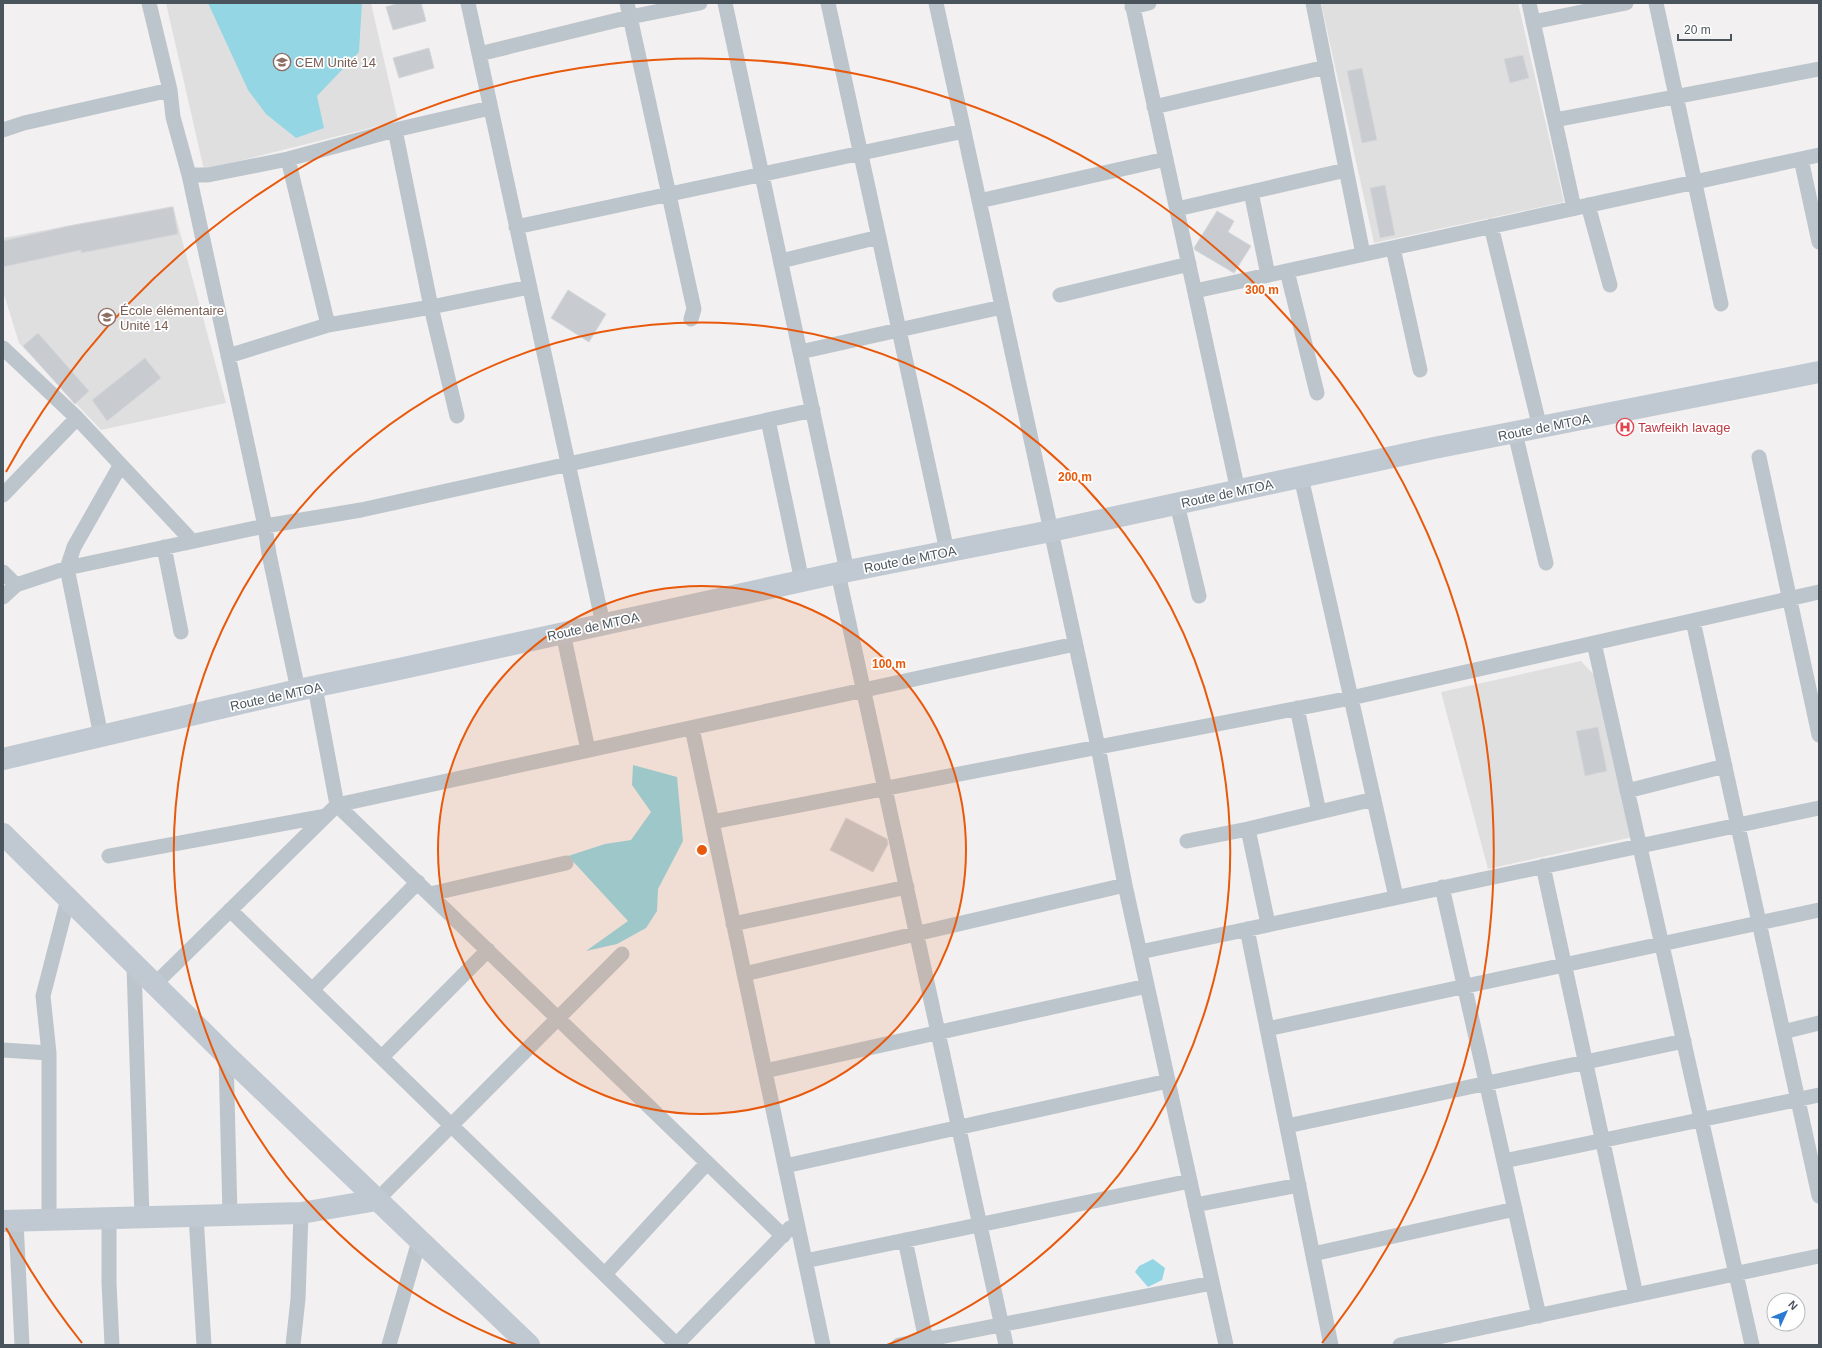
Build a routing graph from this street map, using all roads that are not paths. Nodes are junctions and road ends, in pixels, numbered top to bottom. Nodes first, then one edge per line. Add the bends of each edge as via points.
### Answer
1 (149, 3) edge
2 (468, 3) edge
3 (700, 3) edge
4 (725, 3) edge
5 (828, 3) edge
6 (936, 3) edge
7 (1149, 3) edge
8 (1313, 3) edge
9 (1529, 3) edge
10 (1626, 3) edge
11 (1656, 3) edge
12 (1132, 5) edge
13 (628, 10) edge
14 (1533, 22) junction
15 (479, 54) junction
16 (1326, 67) junction
17 (1819, 69) edge
18 (170, 90) junction
19 (1676, 96) junction
20 (1154, 107) junction
21 (490, 108) junction
22 (1555, 120) junction
23 (3, 130) edge
24 (395, 130) junction
25 (964, 131) junction
26 (860, 153) junction
27 (1819, 155) edge
28 (288, 159) junction
29 (1166, 159) junction
30 (1801, 159) junction
31 (1346, 170) junction
32 (762, 174) junction
33 (189, 175) junction
34 (1695, 182) junction
35 (1251, 192) junction
36 (668, 193) junction
37 (979, 201) junction
38 (1581, 207) junction
39 (1177, 209) junction
40 (1492, 226) junction
41 (516, 227) junction
42 (879, 237) junction
43 (1819, 242) edge
44 (1393, 248) junction
45 (1363, 254) junction
46 (781, 261) junction
47 (1189, 264) junction
48 (1287, 271) junction
49 (1268, 275) junction
50 (1610, 285) dead end
51 (529, 287) junction
52 (1195, 291) junction
53 (1060, 294) dead end
54 (1721, 304) dead end
55 (431, 307) junction
56 (1002, 307) junction
57 (691, 319) dead end
58 (328, 325) junction
59 (899, 330) junction
60 (4, 350) edge
61 (800, 352) junction
62 (228, 356) junction
63 (1420, 370) dead end
64 (1819, 372) edge
65 (1317, 393) dead end
66 (813, 410) junction
67 (457, 416) dead end
68 (77, 418) junction
69 (768, 420) junction
70 (1540, 428) junction
71 (1515, 433) junction
72 (1759, 457) dead end
73 (568, 464) junction
74 (120, 466) junction
75 (1301, 477) junction
76 (1238, 491) junction
77 (3, 494) edge
78 (1177, 504) junction
79 (265, 526) junction
80 (1051, 531) junction
81 (192, 540) junction
82 (164, 546) junction
83 (947, 551) junction
84 (1546, 563) dead end
85 (67, 568) junction
86 (3, 572) edge
87 (843, 572) junction
88 (802, 581) junction
89 (16, 585) junction
90 (1819, 592) edge
91 (1198, 596) dead end
92 (3, 597) edge
93 (1789, 599) junction
94 (1693, 621) junction
95 (603, 624) junction
96 (181, 632) dead end
97 (563, 633) junction
98 (1594, 643) junction
99 (1075, 644) junction
100 (1814, 683) edge
101 (306, 689) junction
102 (864, 690) junction
103 (1351, 698) junction
104 (1297, 708) junction
105 (692, 728) junction
106 (1819, 735) edge
107 (101, 736) junction
108 (1098, 747) junction
109 (588, 750) junction
110 (3, 759) edge
111 (1725, 766) junction
112 (885, 788) junction
113 (1627, 791) junction
114 (1374, 799) junction
115 (337, 805) junction
116 (1819, 808) edge
117 (1319, 812) junction
118 (325, 816) junction
119 (712, 822) junction
120 (1738, 825) junction
121 (1248, 829) junction
122 (3, 834) edge
123 (1187, 841) dead end
124 (1639, 845) junction
125 (109, 856) dead end
126 (566, 863) dead end
127 (1543, 866) junction
128 (418, 882) junction
129 (1125, 885) junction
130 (907, 887) junction
131 (1442, 887) junction
132 (430, 894) junction
133 (1396, 897) junction
134 (68, 899) junction
135 (230, 910) junction
136 (1819, 910) edge
137 (1759, 923) junction
138 (734, 924) junction
139 (1268, 924) junction
140 (1247, 929) junction
141 (917, 934) junction
142 (1662, 944) junction
143 (488, 950) junction
144 (1140, 952) junction
145 (622, 954) dead end
146 (1564, 965) junction
147 (134, 966) junction
148 (744, 974) junction
149 (154, 985) junction
150 (1147, 986) junction
151 (1464, 986) junction
152 (312, 990) junction
153 (558, 1018) junction
154 (1819, 1023) edge
155 (1267, 1029) junction
156 (938, 1032) junction
157 (1783, 1032) junction
158 (1684, 1041) junction
159 (3, 1050) edge
160 (49, 1053) junction
161 (226, 1055) junction
162 (382, 1057) junction
163 (1585, 1062) junction
164 (765, 1071) junction
165 (1168, 1081) junction
166 (1486, 1083) junction
167 (1819, 1095) edge
168 (1798, 1100) junction
169 (1702, 1120) junction
170 (452, 1126) junction
171 (1287, 1126) junction
172 (959, 1127) junction
173 (1602, 1141) junction
174 (1504, 1161) junction
175 (708, 1163) junction
176 (785, 1166) junction
177 (1190, 1181) junction
178 (1299, 1184) junction
179 (1819, 1196) edge
180 (377, 1200) junction
181 (1195, 1205) junction
182 (1515, 1209) junction
183 (301, 1213) junction
184 (230, 1215) junction
185 (196, 1216) junction
186 (142, 1217) junction
187 (109, 1218) junction
188 (49, 1220) junction
189 (10, 1221) edge
190 (797, 1221) junction
191 (980, 1225) junction
192 (783, 1236) junction
193 (905, 1240) junction
194 (419, 1241) junction
195 (1312, 1254) junction
196 (1819, 1256) edge
197 (805, 1261) junction
198 (605, 1274) junction
199 (1736, 1274) junction
200 (1212, 1283) junction
201 (1636, 1295) junction
202 (1539, 1316) junction
203 (1002, 1324) junction
204 (1457, 1339) edge
205 (926, 1340) junction
206 (22, 1345) edge
207 (112, 1345) edge
208 (204, 1345) edge
209 (292, 1345) edge
210 (388, 1345) edge
211 (529, 1345) edge
212 (677, 1345) edge
213 (823, 1345) edge
214 (899, 1345) edge
215 (1006, 1345) edge
216 (1226, 1345) edge
217 (1331, 1345) edge
218 (1400, 1345) edge
219 (1752, 1345) edge

1 - 18 street
2 - 15 street
3 - 13 street
4 - 32 street
5 - 26 street
6 - 25 street
7 - 12 street
8 - 16 street
9 - 14 street
10 - 14 street
11 - 19 street
12 - 20 street
13 - 15 street
13 - 36 street
14 - 22 street
15 - 21 street
16 - 20 street
16 - 31 street
17 - 19 street
18 - 23 street via 24,122
18 - 33 street via 173,117
19 - 22 street
19 - 34 street
20 - 29 street
21 - 24 street
21 - 41 street
22 - 38 street
24 - 28 street
24 - 55 street
25 - 26 street
25 - 37 street
26 - 32 street
26 - 42 street
27 - 30 street
28 - 33 street via 208,175
28 - 58 street
29 - 37 street
29 - 39 street
30 - 34 street
30 - 43 street
31 - 35 street
31 - 45 street
32 - 36 street
32 - 46 street
33 - 62 street
34 - 38 street
34 - 54 street
35 - 39 street
35 - 49 street
36 - 41 street
36 - 57 street via 694,309
37 - 56 street
38 - 40 street
38 - 50 street
39 - 47 street
40 - 44 street
40 - 70 street
41 - 51 street
42 - 46 street
42 - 59 street
44 - 45 street
44 - 63 street
45 - 48 street
46 - 61 street
47 - 52 street
47 - 53 street
48 - 49 street
48 - 65 street
49 - 52 street
51 - 55 street
51 - 73 street
52 - 76 street
55 - 58 street
55 - 67 street
56 - 59 street
56 - 80 street
58 - 62 street
59 - 61 street
59 - 83 street
60 - 68 street
61 - 66 street
62 - 79 street
64 - 70 street, Route de MTOA
66 - 69 street
66 - 87 street
68 - 74 street
68 - 77 street
69 - 73 street
69 - 88 street
70 - 71 street, Route de MTOA
71 - 75 street, Route de MTOA
71 - 84 street
72 - 93 street
73 - 79 street via 361,510
73 - 95 street
74 - 81 street
74 - 85 street via 74,547
75 - 76 street, Route de MTOA
75 - 103 street
76 - 78 street, Route de MTOA
78 - 80 street, Route de MTOA
78 - 91 street
79 - 81 street
79 - 101 street via 269,554
80 - 83 street, Route de MTOA
80 - 99 street
81 - 82 street
82 - 85 street
82 - 96 street
83 - 87 street, Route de MTOA
85 - 89 street
85 - 107 street
86 - 89 street
87 - 88 street, Route de MTOA
87 - 102 street
88 - 95 street, Route de MTOA
89 - 92 street
90 - 93 street
93 - 94 street
93 - 100 street
94 - 98 street
94 - 111 street
95 - 97 street, Route de MTOA
97 - 101 street, Route de MTOA
97 - 109 street
98 - 103 street
98 - 113 street
99 - 102 street
99 - 108 street
100 - 106 street
101 - 107 street, Route de MTOA
101 - 115 street
102 - 105 street
102 - 112 street
103 - 104 street
103 - 114 street
104 - 108 street
104 - 117 street
105 - 109 street
105 - 119 street
107 - 110 street, Route de MTOA
108 - 112 street
108 - 129 street
109 - 115 street
111 - 113 street
111 - 120 street
112 - 119 street
112 - 130 street
113 - 124 street
114 - 117 street
114 - 133 street
115 - 118 street
115 - 128 street
116 - 120 street
117 - 121 street
118 - 125 street
118 - 135 street
119 - 138 street
120 - 124 street
120 - 137 street
121 - 123 street
121 - 139 street
122 - 134 street
124 - 127 street
124 - 142 street
126 - 132 street
127 - 131 street
127 - 146 street
128 - 132 street
128 - 152 street
129 - 141 street
129 - 144 street
130 - 138 street
130 - 141 street
131 - 133 street
131 - 151 street
132 - 143 street
133 - 139 street
134 - 147 street
134 - 160 street via 43,996
135 - 149 street
135 - 152 street
136 - 137 street
137 - 142 street
137 - 157 street
138 - 148 street
139 - 140 street
140 - 144 street
140 - 155 street
141 - 148 street
141 - 156 street
142 - 146 street
142 - 158 street
143 - 153 street
143 - 162 street
144 - 150 street
145 - 153 street
146 - 151 street
146 - 163 street
147 - 149 street
147 - 186 street
148 - 164 street
149 - 161 street
150 - 156 street
150 - 165 street
151 - 155 street
151 - 166 street
152 - 162 street
153 - 170 street
153 - 175 street
154 - 157 street
155 - 171 street
156 - 164 street
156 - 172 street
157 - 168 street
158 - 163 street
158 - 169 street
159 - 160 street
160 - 188 street
161 - 180 street
161 - 184 street
162 - 170 street
163 - 166 street
163 - 173 street
164 - 176 street
165 - 172 street
165 - 177 street
166 - 171 street
166 - 174 street
167 - 168 street
168 - 169 street
168 - 179 street
169 - 173 street
169 - 199 street
170 - 180 street
170 - 198 street
171 - 178 street
172 - 176 street
172 - 191 street
173 - 174 street
173 - 201 street
174 - 182 street
175 - 192 street
175 - 198 street
176 - 190 street
177 - 181 street
177 - 191 street
178 - 181 street
178 - 195 street
180 - 183 street
180 - 194 street
181 - 200 street
182 - 195 street
182 - 202 street
183 - 184 street
183 - 209 street via 298,1299
184 - 185 street
185 - 186 street
185 - 208 street
186 - 187 street
187 - 188 street
187 - 207 street
188 - 189 street
189 - 206 street
190 - 192 street
190 - 197 street
191 - 193 street
191 - 203 street
192 - 212 street
193 - 197 street
193 - 205 street
194 - 210 street
194 - 211 street
195 - 217 street
196 - 199 street
197 - 213 street
198 - 212 street
199 - 201 street
199 - 219 street
200 - 203 street
200 - 216 street
201 - 202 street
202 - 204 street
203 - 205 street
203 - 215 street
204 - 218 street
205 - 214 street

